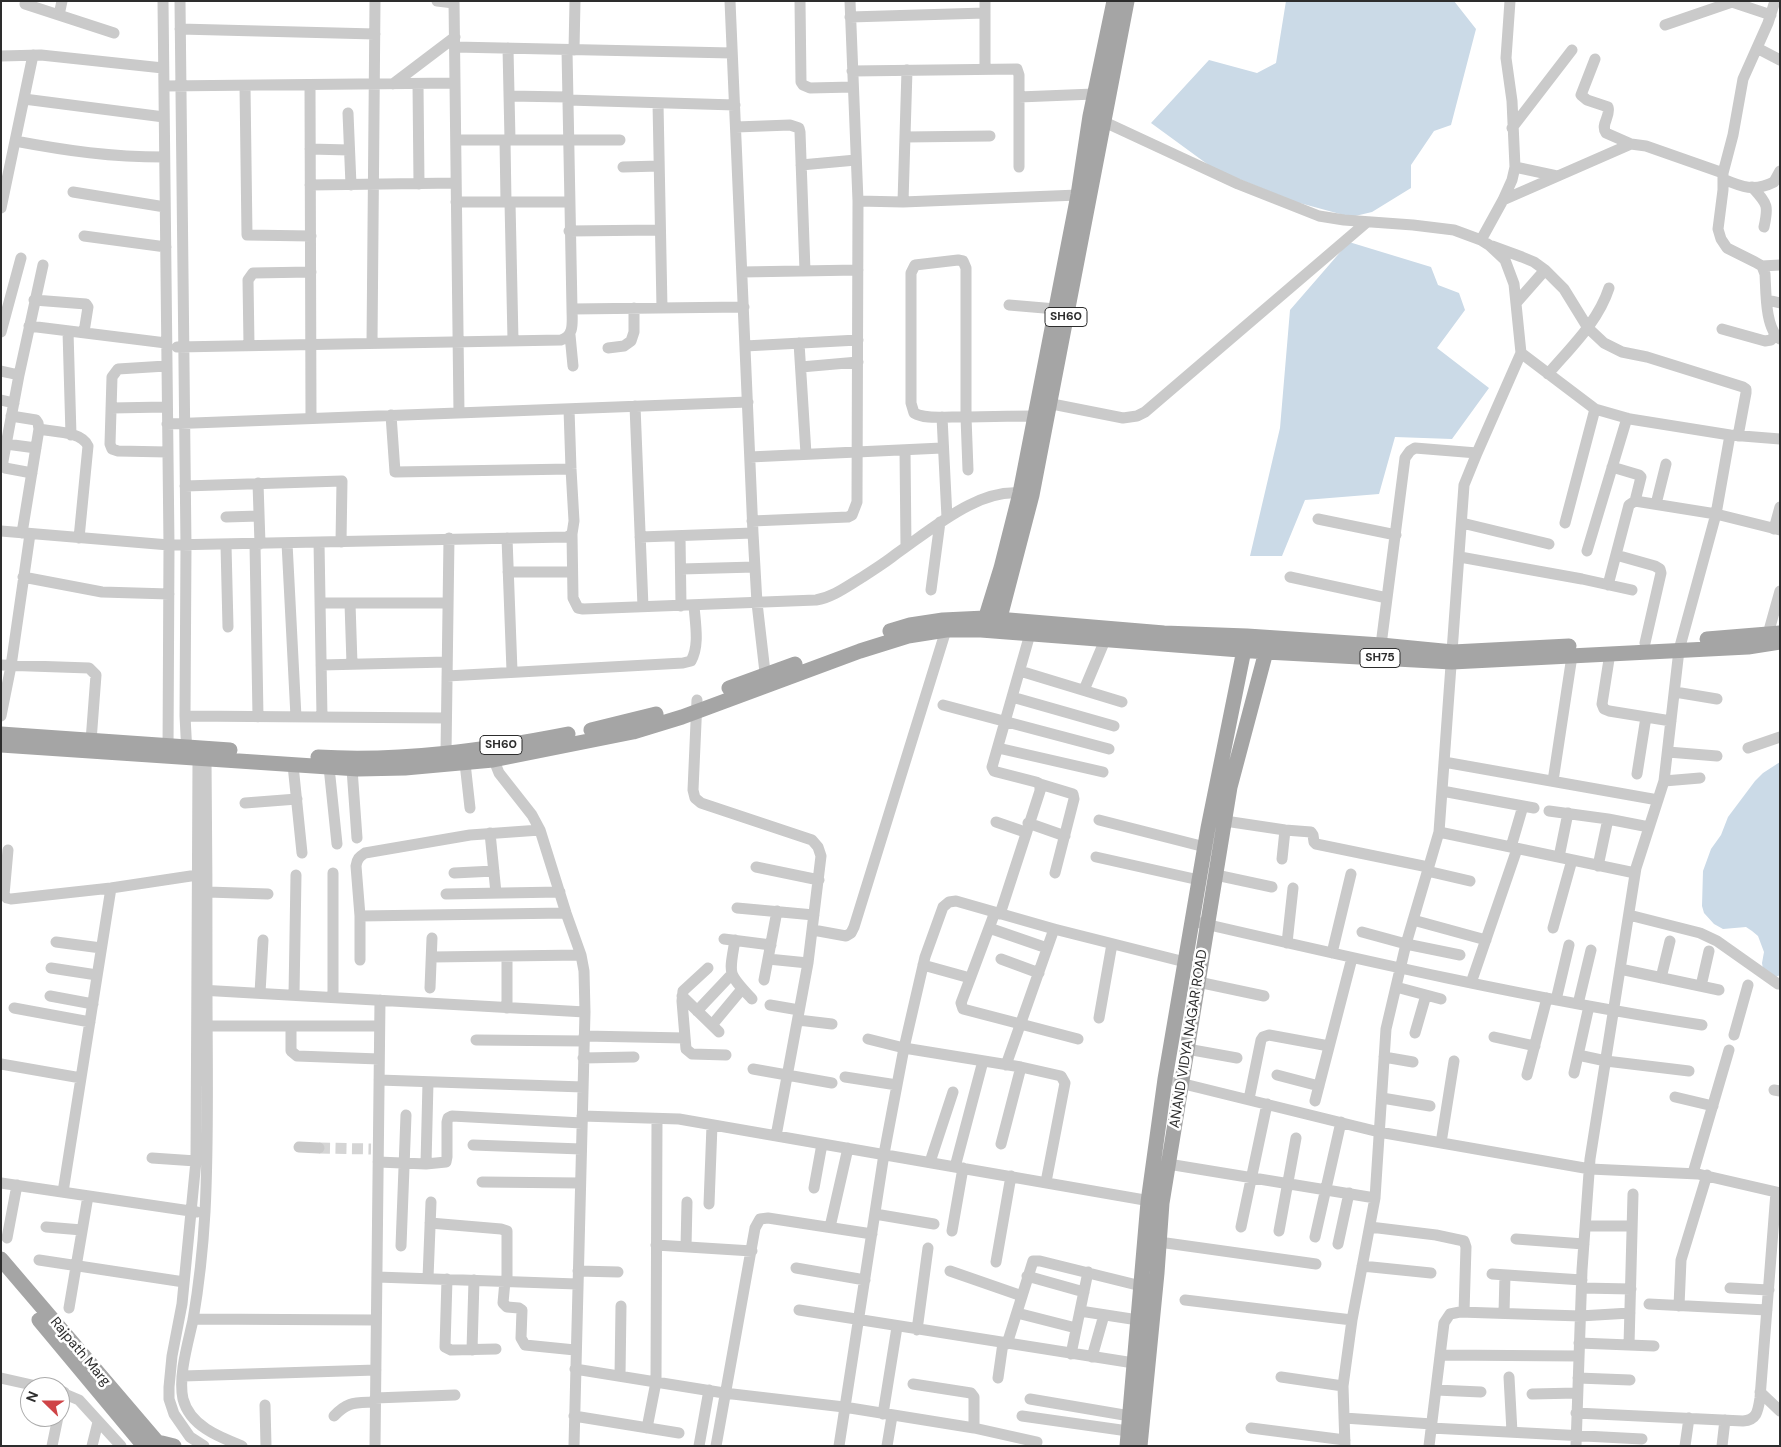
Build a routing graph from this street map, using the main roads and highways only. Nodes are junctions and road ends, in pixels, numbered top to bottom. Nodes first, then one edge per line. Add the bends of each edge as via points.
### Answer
1 (1114, 1) edge
2 (1127, 1) edge
3 (1096, 118) junction
4 (1043, 409) junction
5 (990, 624) junction
6 (1776, 636) edge
7 (1245, 643) junction
8 (1268, 645) junction
9 (1680, 645) junction
10 (1453, 657) junction
11 (766, 680) junction
12 (1, 734) edge
13 (1, 745) edge
14 (168, 751) junction
15 (492, 753) junction
16 (195, 756) junction
17 (1155, 1202) junction
18 (1, 1259) edge
19 (1, 1274) edge
20 (1141, 1364) junction
21 (1128, 1439) edge
22 (158, 1445) edge
23 (1140, 1446) edge

1 - 3 main road, SH60 via 1094,94
2 - 3 main road, SH60
3 - 4 main road, SH60
3 - 4 main road, SH60 via 1056,309
4 - 5 main road, SH60 via 1026,494 1002,568
5 - 7 main road, SH75 via 1077,627
5 - 7 main road, SH75 via 1030,634 1105,640
5 - 11 main road, SH60 via 908,636
5 - 11 main road, SH60 via 943,620 910,625
6 - 9 main road, SH75 via 1748,647
7 - 8 main road, SH75
7 - 17 main road, ANAND VIDYA NAGAR ROAD via 1226,731 1165,1079
8 - 10 main road, SH75
8 - 10 main road, SH75 via 1381,644
8 - 17 main road, ANAND VIDYA NAGAR ROAD via 1230,787 1168,1164
9 - 10 main road, SH75 via 1645,643
9 - 10 main road, SH75 via 1572,656
11 - 15 main road, SH60 via 633,732
12 - 14 main road, SH60
13 - 14 main road, SH60
14 - 16 main road, SH60
15 - 16 main road, SH60 via 387,758
15 - 16 main road, SH60 via 466,763 352,769
17 - 20 main road, ANAND VIDYA NAGAR ROAD via 1138,1320
17 - 20 main road, ANAND VIDYA NAGAR ROAD via 1159,1242
18 - 22 main road, Rajpath Marg
19 - 22 main road, Rajpath Marg
20 - 21 main road, ANAND VIDYA NAGAR ROAD
20 - 23 main road, ANAND VIDYA NAGAR ROAD

